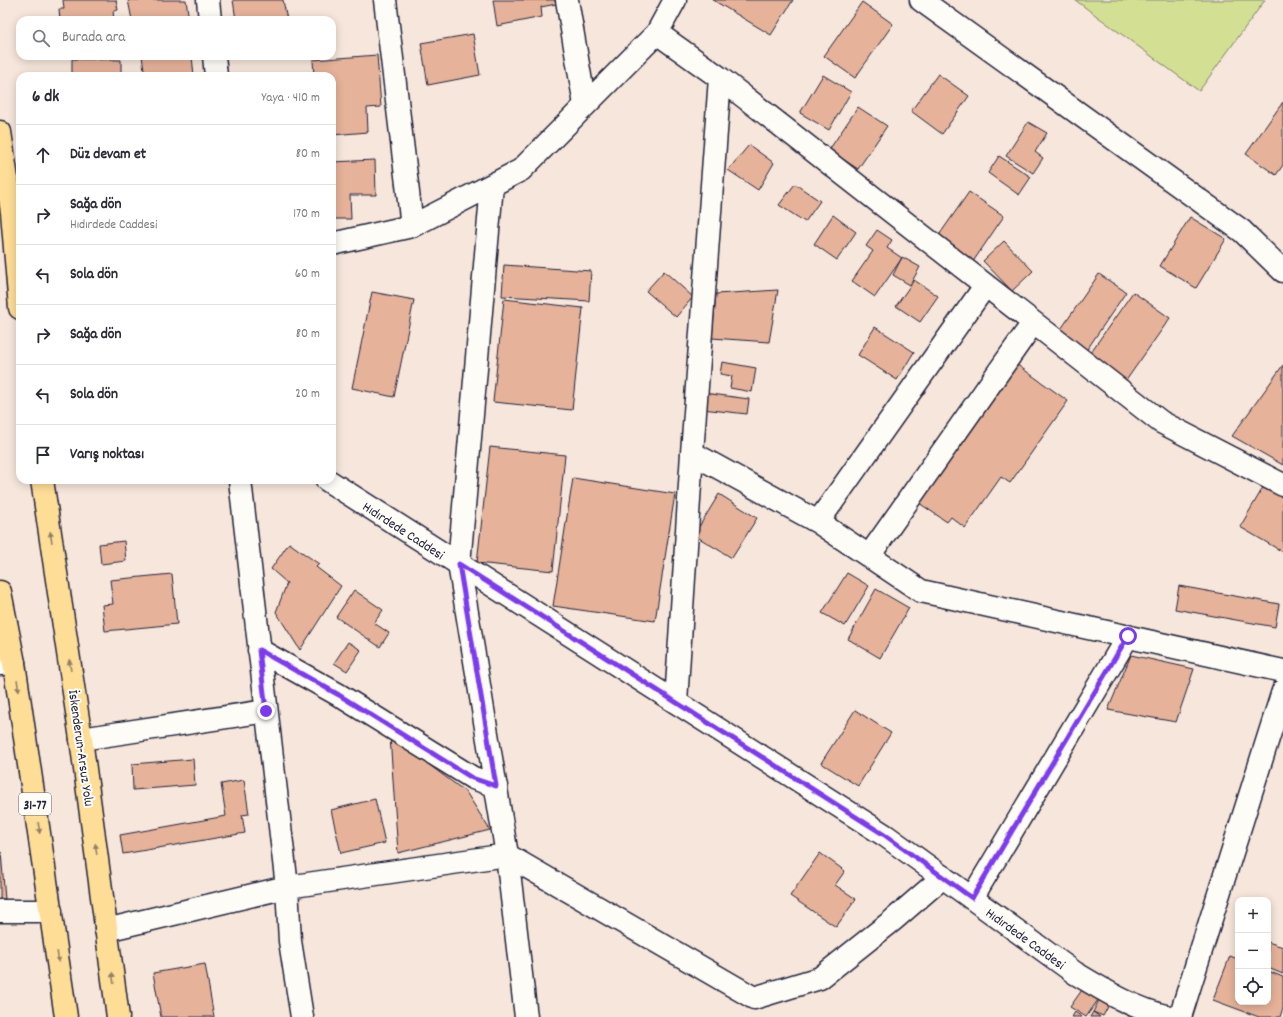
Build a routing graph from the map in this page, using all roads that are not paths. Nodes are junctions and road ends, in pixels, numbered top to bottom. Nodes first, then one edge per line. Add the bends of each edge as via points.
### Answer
1 (208, 0) edge
2 (385, 0) edge
3 (567, 0) edge
4 (675, 0) edge
5 (922, 0) edge
6 (210, 16) edge
7 (657, 33) junction
8 (214, 60) edge
9 (216, 72) edge
10 (720, 78) junction
11 (584, 105) junction
12 (0, 132) edge
13 (2, 154) edge
14 (492, 186) junction
15 (412, 226) junction
16 (336, 243) edge
17 (16, 251) edge
18 (1283, 271) edge
19 (16, 282) edge
20 (985, 286) junction
21 (13, 301) edge
22 (1033, 323) junction
23 (692, 453) junction
24 (43, 484) edge
25 (240, 484) edge
26 (332, 484) edge
27 (1283, 485) edge
28 (818, 522) junction
29 (869, 556) junction
30 (459, 564) junction
31 (0, 592) edge
32 (1128, 636) junction
33 (259, 650) junction
34 (7, 664) edge
35 (1283, 671) edge
36 (1283, 691) edge
37 (676, 702) junction
38 (266, 711) junction
39 (81, 739) junction
40 (496, 786) junction
41 (507, 855) junction
42 (943, 878) junction
43 (286, 887) junction
44 (972, 898) junction
45 (0, 911) edge
46 (51, 911) junction
47 (106, 930) junction
48 (66, 1017) edge
49 (118, 1017) edge
50 (302, 1017) edge
51 (526, 1017) edge
52 (1169, 1017) edge
53 (1180, 1017) edge

1 - 6 street
2 - 15 street
3 - 11 street
4 - 7 street
5 - 18 street via 1242,231
7 - 10 street
7 - 11 street
8 - 9 street
10 - 20 street
10 - 23 street
11 - 14 street via 521,170
12 - 13 main road
13 - 17 main road
14 - 15 street
14 - 30 street
15 - 16 street
19 - 21 main road
20 - 22 street
20 - 28 street
22 - 27 street via 1161,422
22 - 29 street
23 - 28 street
23 - 37 street
39 -> 24 main road, İskenderun-Arsuz Yolu
25 - 33 street
26 - 30 street, Hıdırdede Caddesi
28 - 29 street
29 - 32 street via 921,591
30 - 37 street, Hıdırdede Caddesi
30 - 40 street
31 - 34 main road, 31-77
32 - 35 street
32 - 44 street
33 - 38 street
33 - 40 street via 339,695 472,778
34 -> 46 main road, 31-77
36 - 53 street
37 - 42 street, Hıdırdede Caddesi via 886,836
38 - 39 street
38 - 43 street
47 -> 39 main road, İskenderun-Arsuz Yolu
40 - 41 street
41 - 42 street via 754,998 820,978
41 - 43 street
41 - 51 street
42 - 44 street, Hıdırdede Caddesi
43 - 47 street
43 - 50 street via 290,941
44 - 52 street, Hıdırdede Caddesi via 1075,973 1103,990 1133,1005
45 - 46 street
46 -> 48 main road, 31-77
49 -> 47 main road, İskenderun-Arsuz Yolu

